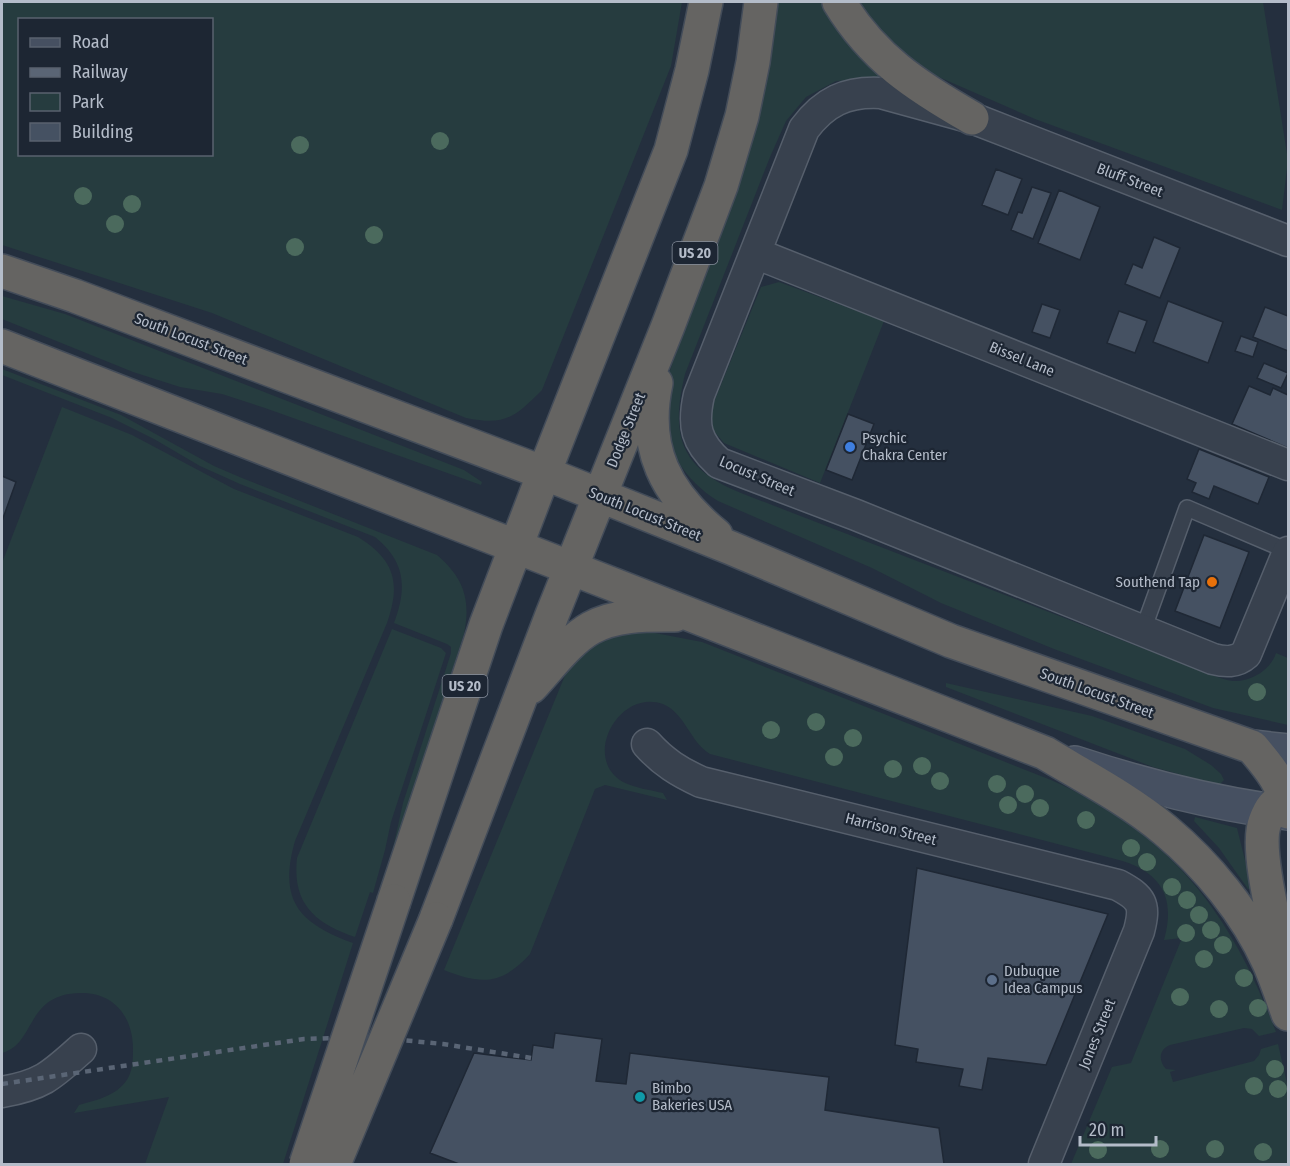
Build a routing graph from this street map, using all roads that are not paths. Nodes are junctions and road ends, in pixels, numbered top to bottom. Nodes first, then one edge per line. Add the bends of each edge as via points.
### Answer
1 (706, 2) edge
2 (761, 2) edge
3 (839, 2) edge
4 (972, 118) junction
5 (1288, 241) edge
6 (755, 254) junction
7 (2, 272) edge
8 (668, 326) junction
9 (2, 345) edge
10 (1288, 465) edge
11 (544, 473) junction
12 (599, 496) junction
13 (516, 547) junction
14 (731, 548) junction
15 (1288, 551) edge
16 (570, 569) junction
17 (695, 616) junction
18 (1143, 630) junction
19 (522, 697) junction
20 (647, 744) dead end
21 (1252, 747) junction
22 (1288, 751) edge
23 (1045, 753) junction
24 (1284, 806) edge
25 (1141, 901) joint
26 (1288, 987) edge
27 (1288, 1014) edge
28 (81, 1049) dead end
29 (2, 1092) edge
30 (306, 1164) edge
31 (334, 1164) edge
32 (1044, 1164) edge

1 - 11 highway, US 20 via 671,150
2 - 8 highway, Dodge Street / US 20 via 742,116 721,186
3 - 4 highway via 880,56 929,94
4 - 5 street, Bluff Street
4 - 6 street, Locust Street via 881,93 866,92 832,102 815,114 804,129
6 - 10 street, Bissel Lane
6 - 18 street, Locust Street via 699,395 695,412 705,450 719,463 735,470
7 - 11 highway, South Locust Street
8 - 12 highway, Dodge Street / US 20
8 - 14 highway via 653,396 651,434 657,458 680,499 699,522
9 - 13 highway
11 - 12 highway, South Locust Street
11 - 13 highway, US 20
12 - 14 highway, South Locust Street
12 - 16 highway, Dodge Street / US 20
13 - 16 highway
13 - 30 highway, US 20, bridge via 472,664
14 - 21 highway, South Locust Street via 951,641
15 - 18 street, Locust Street via 1250,648 1242,658 1225,662 1213,659
15 - 18 lane via 1187,508
16 - 17 highway
16 - 19 highway, Dodge Street / US 20
17 - 19 highway via 622,618 591,628
17 - 23 highway
19 - 31 highway, Dodge Street / US 20, bridge via 436,919
20 - 25 street, Harrison Street via 679,773 701,782 1118,885
21 - 22 main road, South Locust Street
21 - 24 highway via 1275,774
23 - 24 main road via 1155,788 1222,803
23 - 27 highway via 1126,801 1165,829 1203,866 1239,912 1268,961
24 - 26 highway via 1264,824 1262,862
25 - 32 street, Jones Street via 1140,931
28 - 29 street via 51,1077

